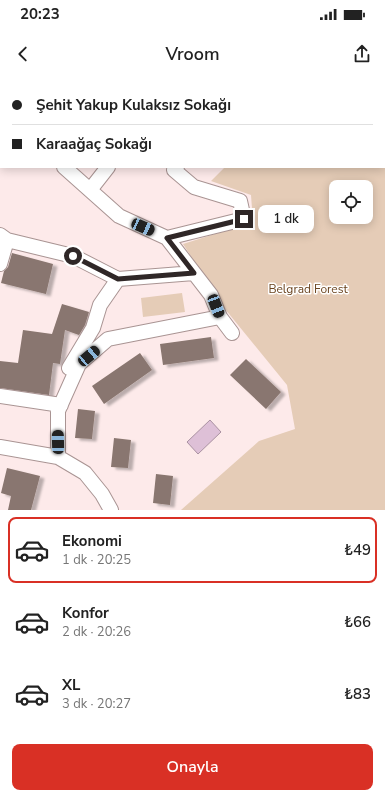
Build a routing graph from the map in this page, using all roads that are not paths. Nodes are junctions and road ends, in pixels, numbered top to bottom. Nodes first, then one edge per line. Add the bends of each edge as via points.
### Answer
1 (65, 168) edge
2 (107, 168) edge
3 (176, 168) edge
4 (90, 190) junction
5 (3, 238) edge
6 (167, 238) junction
7 (0, 264) edge
8 (194, 273) junction
9 (118, 279) junction
10 (220, 317) junction
11 (232, 333) dead end
12 (0, 396) edge
13 (57, 405) junction
14 (0, 447) edge
15 (58, 457) junction
16 (111, 510) edge

1 - 4 street
2 - 4 street
3 - 6 street via 174,170 194,187 240,202 244,219
4 - 6 street via 119,216
5 - 7 street
5 - 9 street via 73,256
6 - 8 street
8 - 9 street
8 - 10 street via 211,295
9 - 13 street via 100,305 93,328 71,364
10 - 11 street
10 - 13 street via 108,339 79,364
12 - 13 street
13 - 15 street
14 - 15 street
15 - 16 street via 85,473

